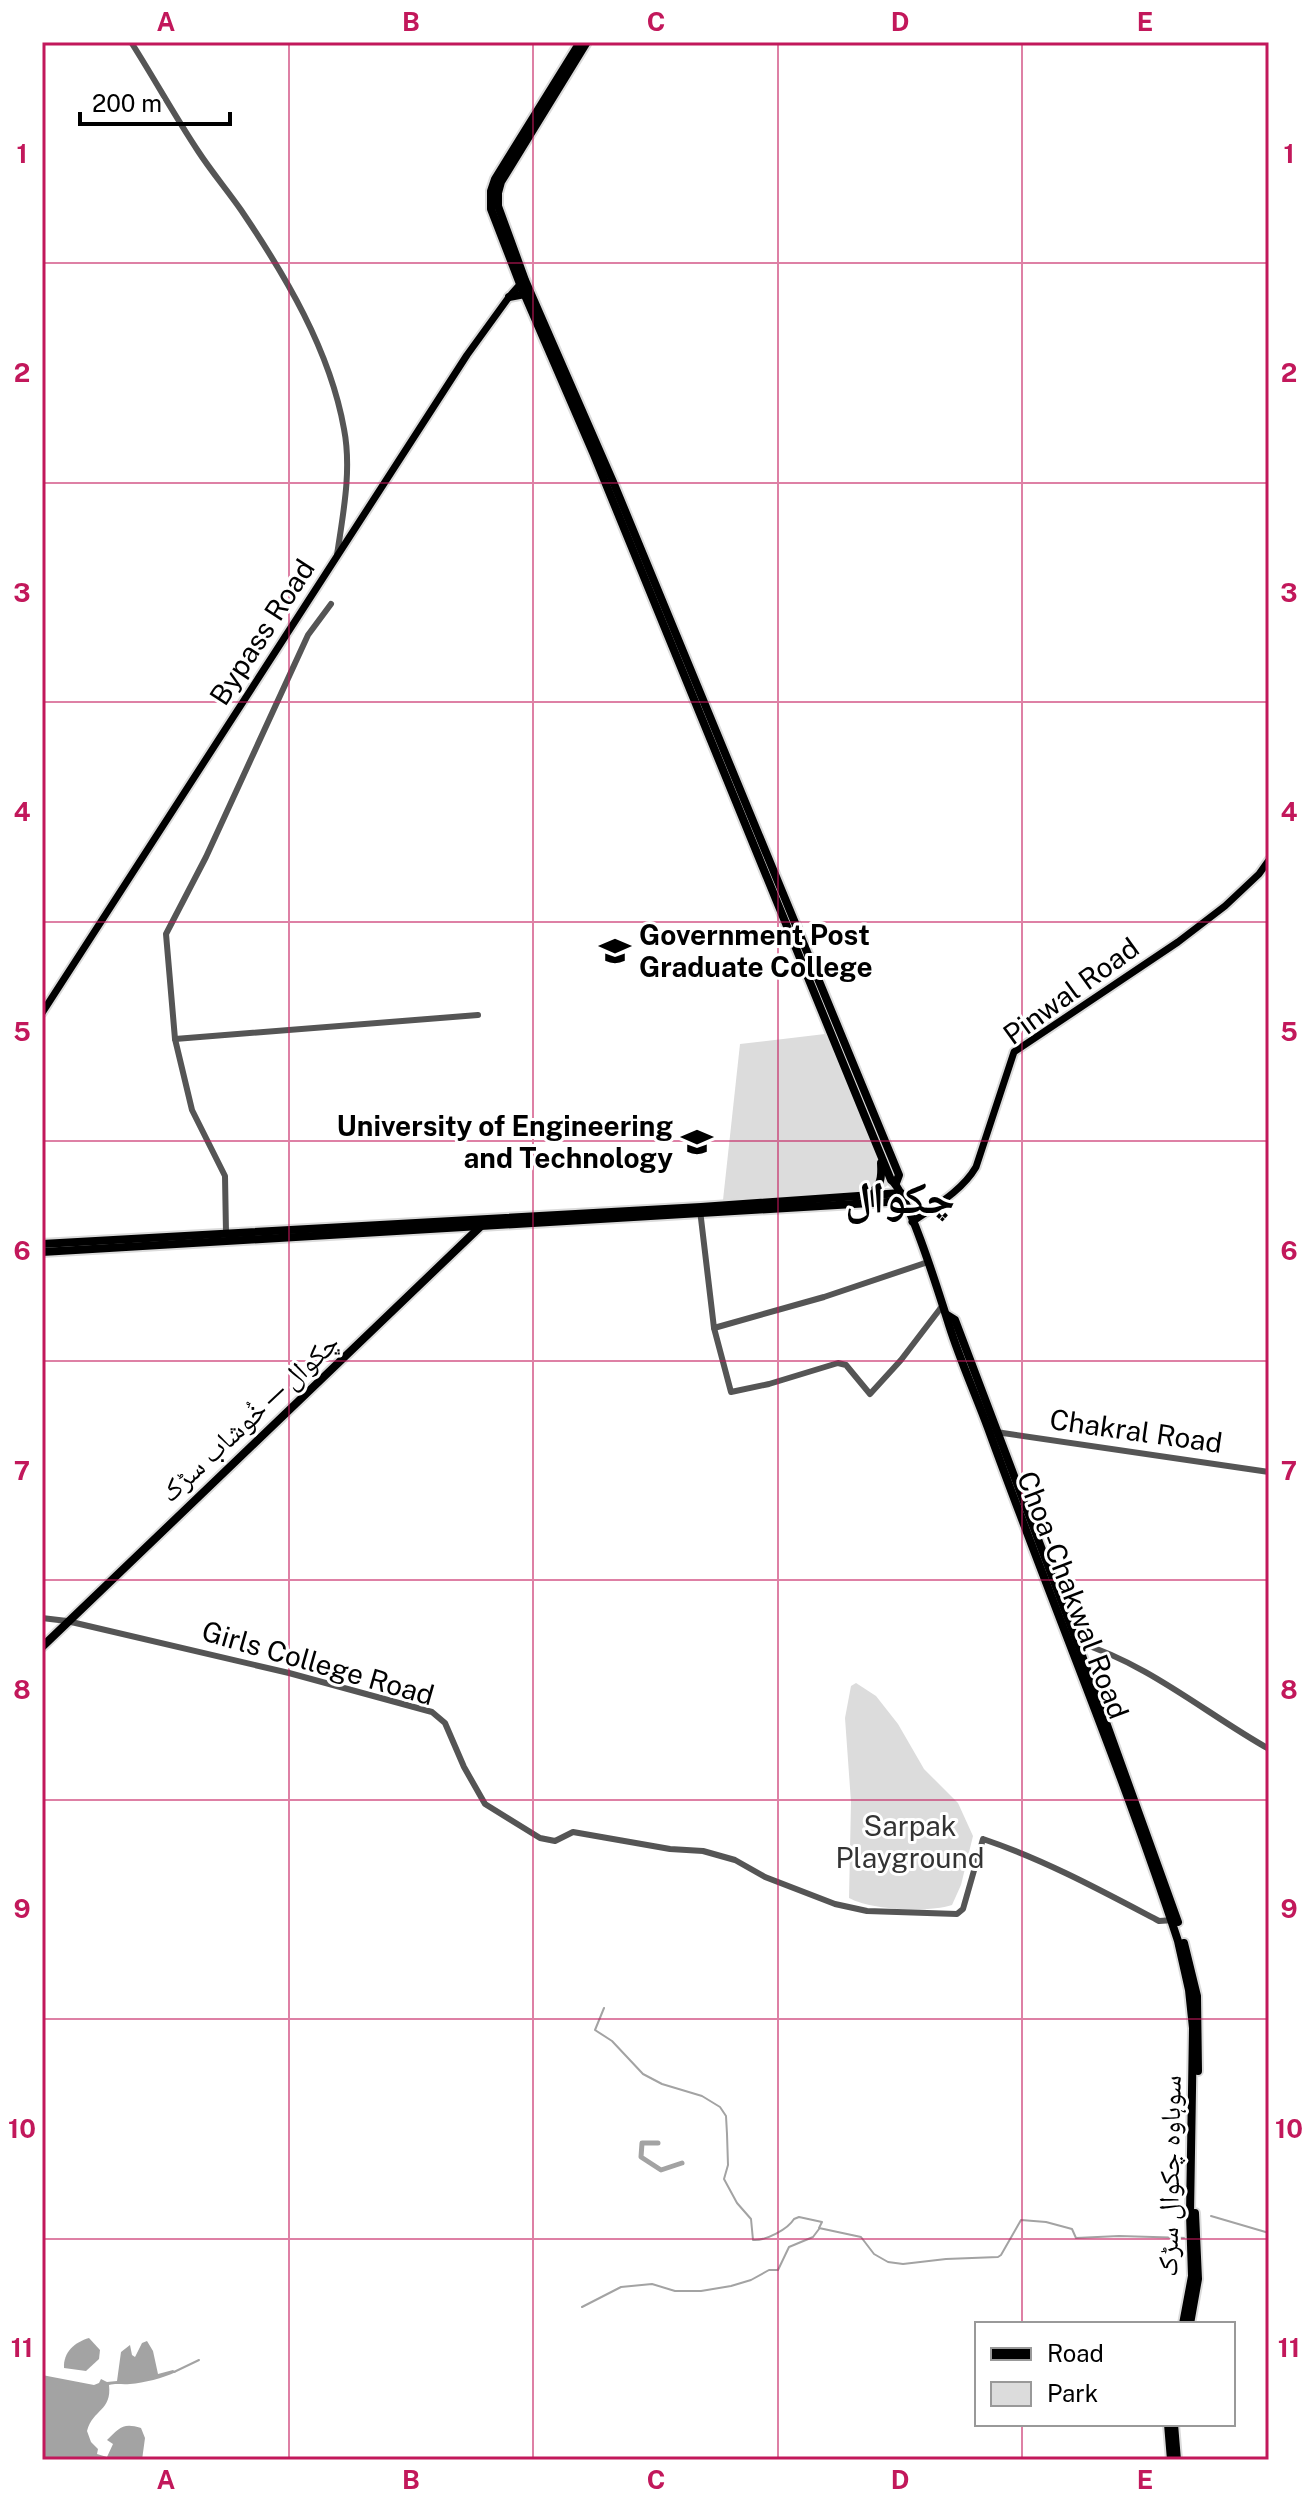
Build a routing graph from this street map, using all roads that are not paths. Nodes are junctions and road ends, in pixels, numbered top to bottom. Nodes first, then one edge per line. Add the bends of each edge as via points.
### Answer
1 (131, 42) edge
2 (580, 42) edge
3 (587, 42) edge
4 (522, 282) junction
5 (525, 294) junction
6 (509, 297) junction
7 (336, 559) junction
8 (331, 604) dead end
9 (1269, 860) edge
10 (42, 1013) edge
11 (478, 1015) dead end
12 (175, 1039) junction
13 (877, 1146) junction
14 (896, 1183) junction
15 (867, 1196) junction
16 (902, 1197) junction
17 (700, 1210) junction
18 (912, 1222) junction
19 (483, 1223) junction
20 (408, 1228) junction
21 (226, 1233) junction
22 (42, 1244) edge
23 (42, 1252) edge
24 (928, 1262) junction
25 (944, 1305) junction
26 (947, 1315) junction
27 (714, 1328) junction
28 (996, 1432) junction
29 (1269, 1472) edge
30 (42, 1618) edge
31 (67, 1621) junction
32 (1072, 1641) junction
33 (42, 1647) edge
34 (1269, 1749) edge
35 (1174, 1920) junction
36 (1183, 2322) edge
37 (1190, 2322) edge
38 (1171, 2426) edge
39 (1171, 2426) edge
40 (1171, 2460) edge
41 (1177, 2460) edge

1 - 7 street via 291,290 321,352 338,400 347,460
2 - 4 highway via 491,191 491,209
3 - 4 highway via 501,182 498,206
4 - 5 highway
4 - 6 main road, Bypass Road
4 - 14 highway via 611,476 779,879 899,1175
5 - 6 highway
5 - 13 highway
6 - 7 main road, Bypass Road
7 - 10 main road, Bypass Road
8 - 12 street via 308,635 166,934
9 - 18 main road, Pinwal Road via 1225,906 1178,942 1014,1052 970,1177
11 - 12 street
12 - 21 street via 192,1110 225,1176
13 - 14 highway
13 - 15 highway via 881,1179
14 - 16 highway, Choa-Chakwal Road
15 - 16 highway
15 - 17 highway
16 - 17 highway
16 - 18 highway, Choa-Chakwal Road
17 - 19 highway
17 - 27 street
18 - 24 highway, Choa-Chakwal Road
19 - 20 highway
19 - 31 highway, چکوال—خُوشاب سڑک
20 - 21 highway
20 - 23 highway
21 - 22 highway
24 - 25 highway, Choa-Chakwal Road
24 - 27 street
25 - 26 highway, Choa-Chakwal Road
25 - 27 street via 870,1394 846,1365 838,1363 731,1392
26 - 28 highway via 955,1320
26 - 32 highway, Choa-Chakwal Road via 1001,1468
28 - 29 street, Chakral Road
28 - 32 highway
30 - 31 street, Girls College Road
31 - 33 highway, چکوال—خُوشاب سڑک
31 - 35 street, Girls College Road via 432,1712 445,1723 485,1804 540,1838 555,1841 573,1832 703,1851 835,1904 867,1911 957,1914 967,1900 983,1839 1066,1873 1159,1921
32 - 34 street via 1161,1680
32 - 35 highway
35 - 36 highway, سوہاوہ چکوال سڑک via 1193,2028 1192,2276
35 - 37 highway via 1194,1977 1199,2015 1199,2260
38 - 40 highway
39 - 41 highway

